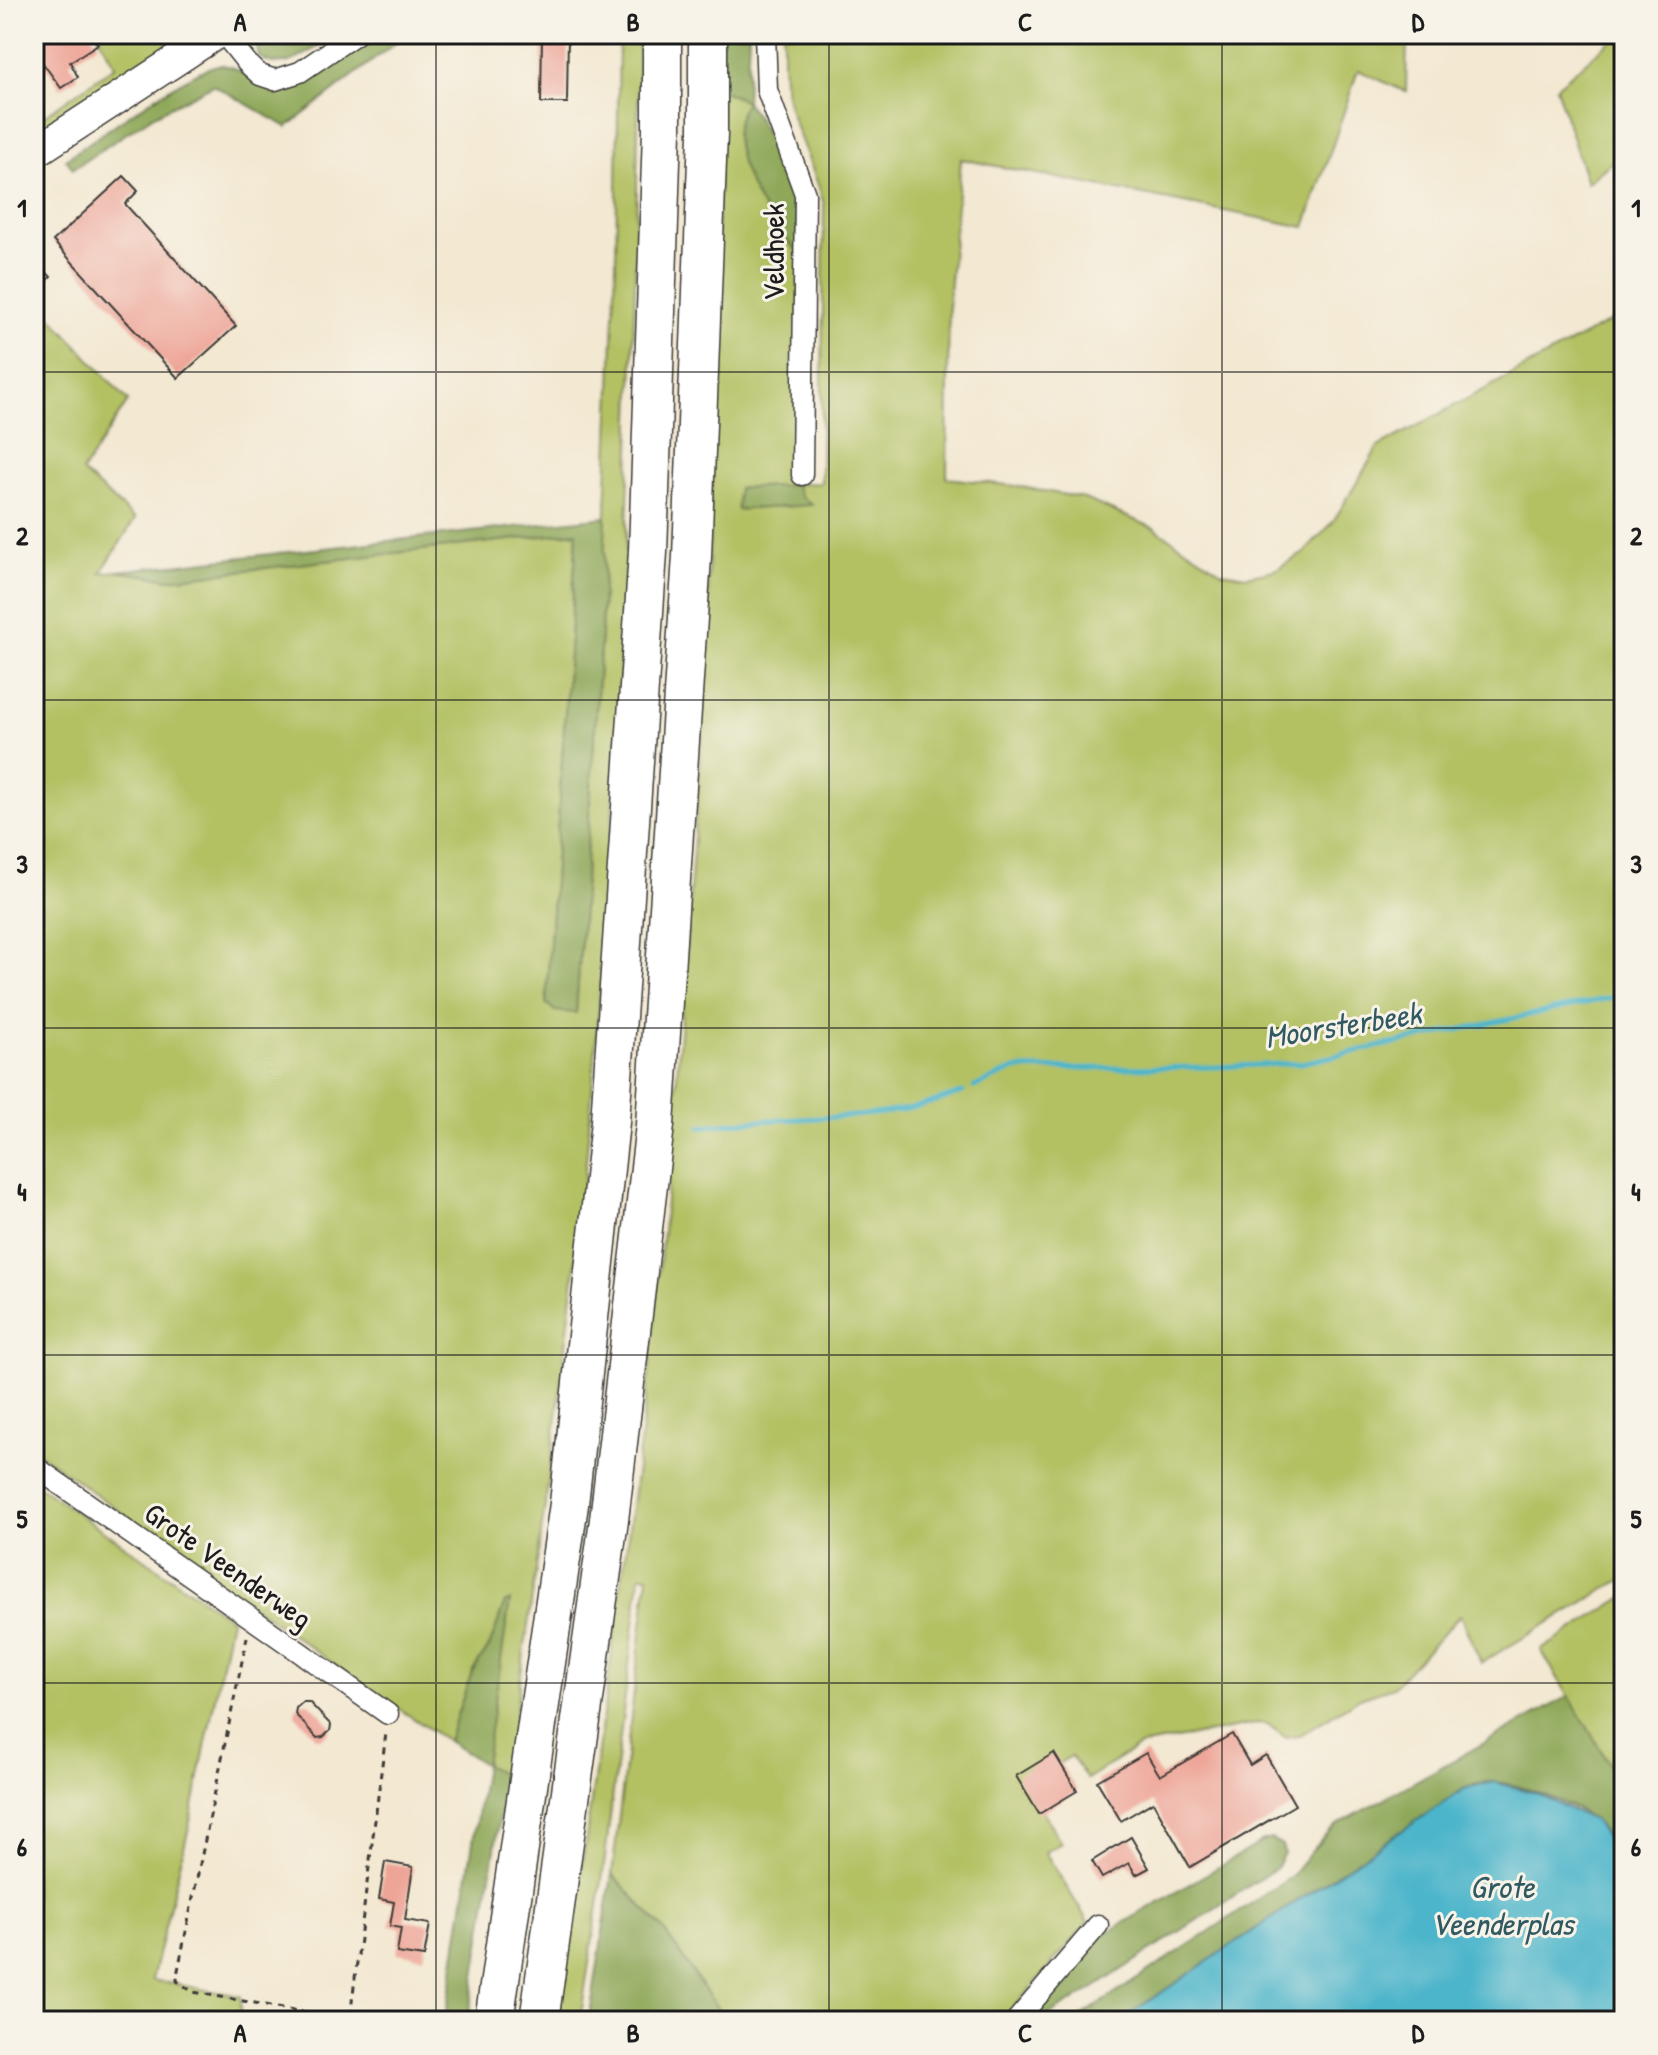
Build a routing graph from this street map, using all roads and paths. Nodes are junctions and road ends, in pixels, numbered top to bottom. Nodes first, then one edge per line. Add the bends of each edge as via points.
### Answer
1 (216, 34) edge
2 (224, 34) edge
3 (356, 34) edge
4 (662, 34) edge
5 (708, 34) edge
6 (765, 34) edge
7 (34, 153) edge
8 (802, 475) dead end
9 (34, 1466) edge
10 (251, 1618) junction
11 (388, 1714) joint
12 (1098, 1925) dead end
13 (494, 2021) edge
14 (539, 2021) edge
15 (1016, 2021) edge

1 - 7 street
2 - 3 street via 260,75 275,80 300,72
4 - 13 highway via 648,552 610,1122 569,1504
5 - 14 highway via 692,556 655,1125 609,1520
6 - 8 street, Veldhoek via 767,90 805,194
9 - 10 street, Grote Veenderweg
10 - 11 street, Grote Veenderweg
10 - 11 path via 177,1975 181,1986 339,2018 351,2010
12 - 15 street

